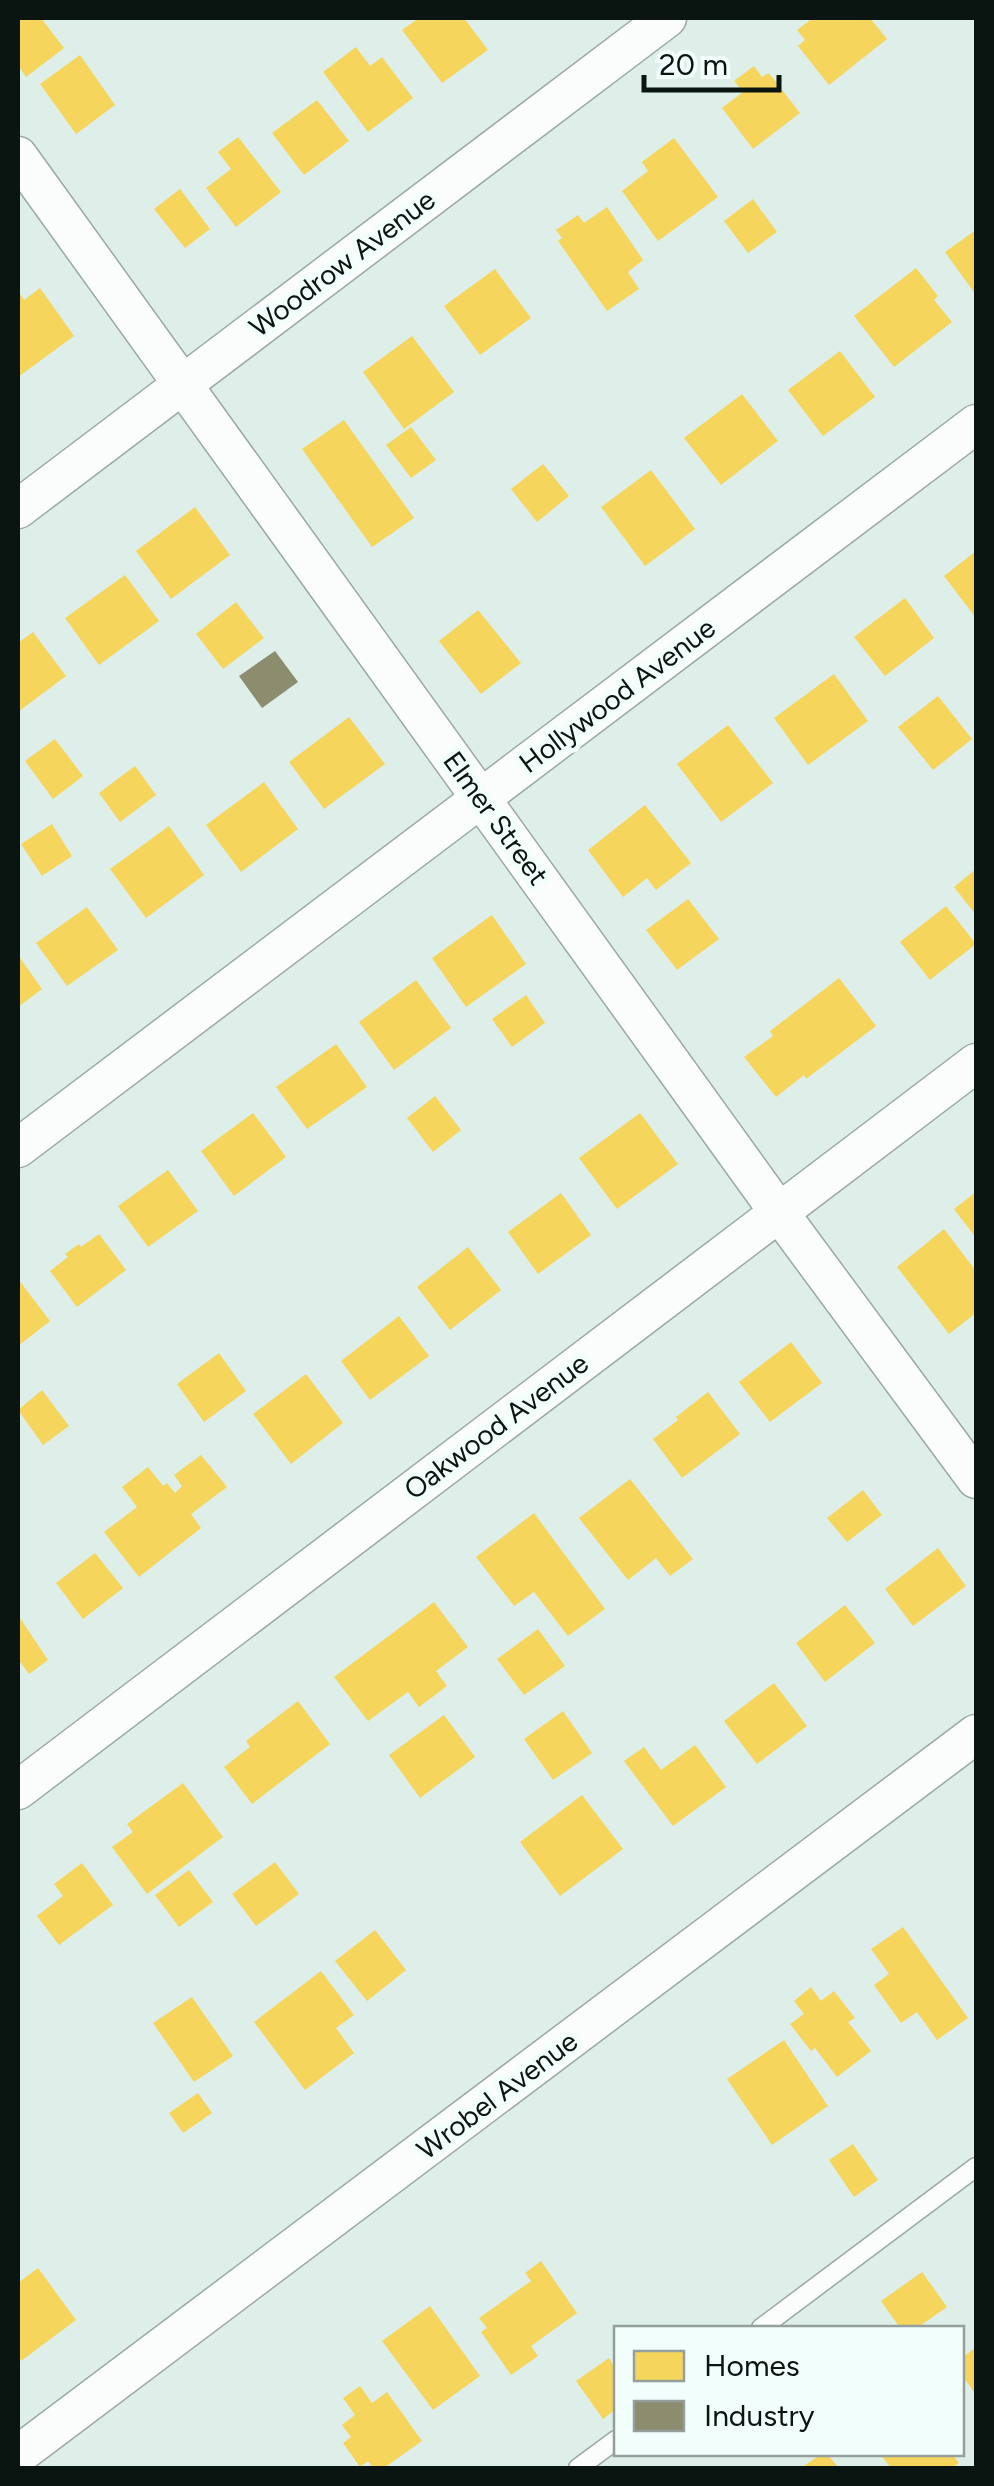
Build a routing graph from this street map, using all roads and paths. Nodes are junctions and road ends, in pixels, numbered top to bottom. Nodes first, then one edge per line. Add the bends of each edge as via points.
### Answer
1 (666, 18) edge
2 (18, 156) edge
3 (182, 385) junction
4 (976, 424) edge
5 (18, 510) edge
6 (482, 798) junction
7 (976, 1063) edge
8 (18, 1148) edge
9 (778, 1211) junction
10 (976, 1478) edge
11 (976, 1734) edge
12 (18, 1790) edge
13 (976, 2167) edge
14 (764, 2326) edge
15 (614, 2441) edge
16 (18, 2455) edge
17 (578, 2468) edge

1 - 3 street, Woodrow Avenue
2 - 3 street, Elmer Street
3 - 5 street, Woodrow Avenue
3 - 6 street, Elmer Street
4 - 6 street, Hollywood Avenue
6 - 8 street, Hollywood Avenue
6 - 9 street, Elmer Street
7 - 9 street, Oakwood Avenue
9 - 10 street, Elmer Street
9 - 12 street, Oakwood Avenue
11 - 16 street, Wrobel Avenue
13 - 14 lane
15 - 17 lane

